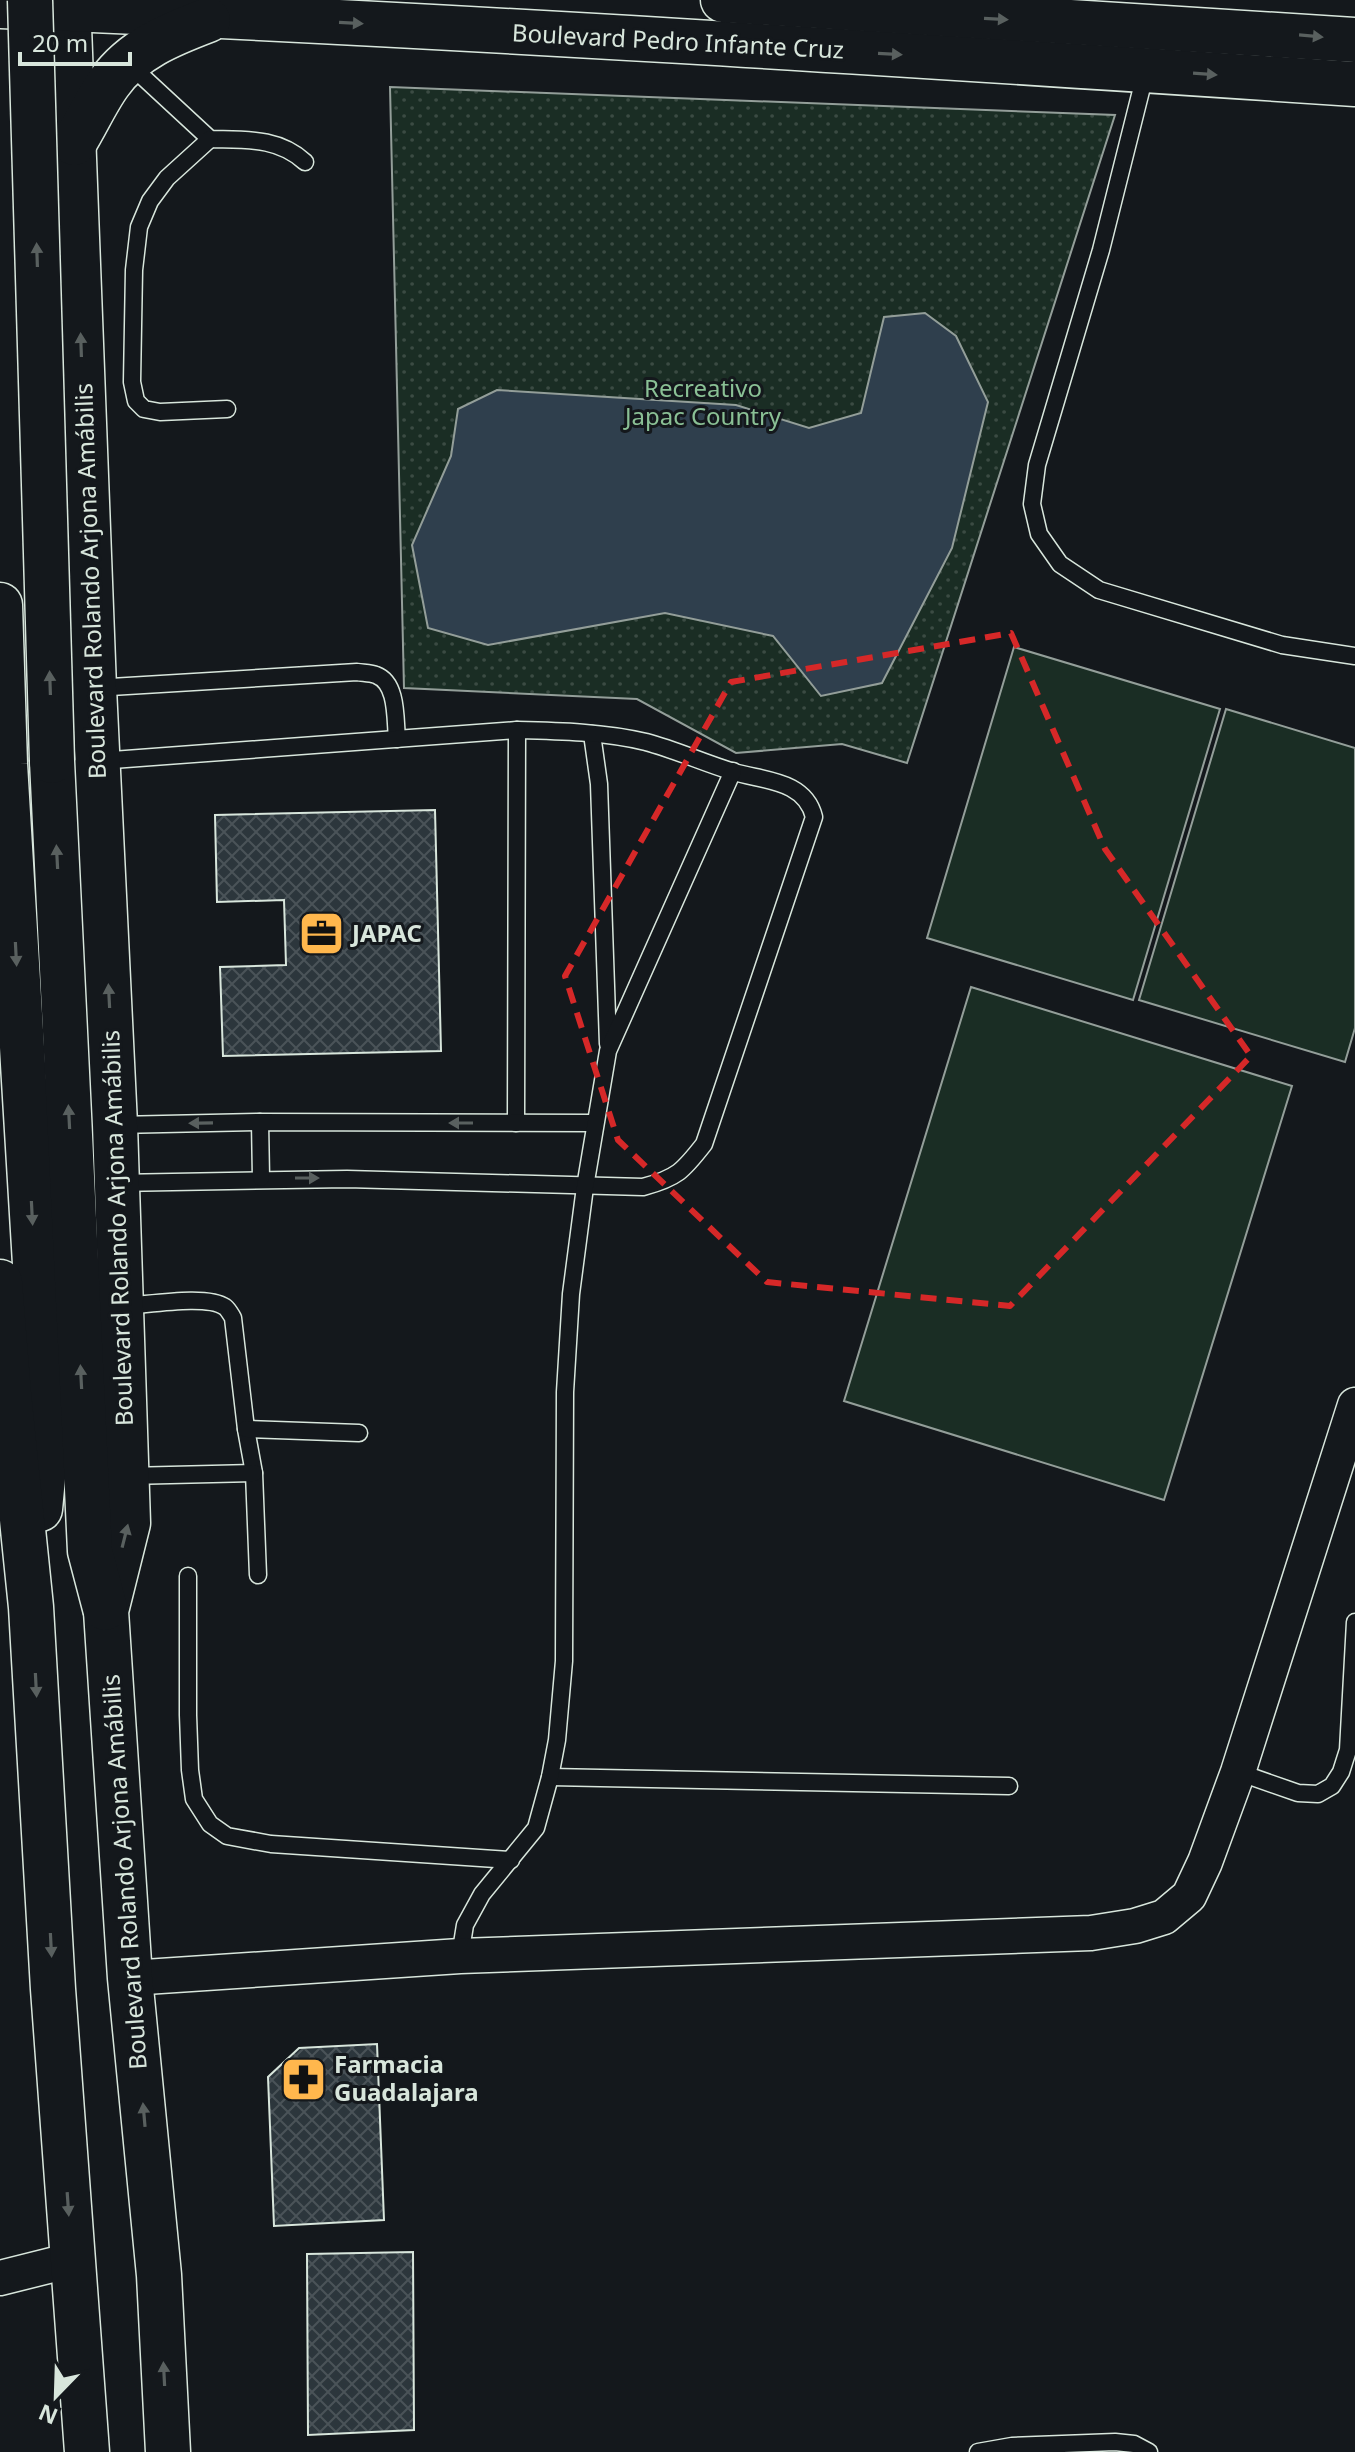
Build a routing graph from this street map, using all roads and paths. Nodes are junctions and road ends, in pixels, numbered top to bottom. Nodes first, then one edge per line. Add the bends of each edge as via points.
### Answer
1 (723, 0) edge
2 (56, 3) edge
3 (0, 6) edge
4 (276, 10) edge
5 (217, 16) junction
6 (1355, 40) edge
7 (128, 63) junction
8 (1147, 70) junction
9 (1355, 84) edge
10 (210, 139) junction
11 (74, 143) junction
12 (305, 162) dead end
13 (227, 409) dead end
14 (0, 605) edge
15 (1355, 656) edge
16 (94, 688) junction
17 (517, 730) junction
18 (592, 734) junction
19 (397, 739) junction
20 (97, 761) junction
21 (733, 771) junction
22 (608, 1051) junction
23 (260, 1122) junction
24 (516, 1123) junction
25 (595, 1123) junction
26 (115, 1125) junction
27 (261, 1178) junction
28 (117, 1183) junction
29 (585, 1187) junction
30 (0, 1282) edge
31 (122, 1306) junction
32 (1355, 1405) edge
33 (246, 1429) junction
34 (359, 1433) dead end
35 (66, 1451) junction
36 (254, 1473) junction
37 (127, 1476) junction
38 (258, 1575) dead end
39 (188, 1576) dead end
40 (31, 1607) junction
41 (106, 1611) junction
42 (1355, 1622) edge
43 (1238, 1772) junction
44 (550, 1777) junction
45 (1009, 1786) dead end
46 (511, 1860) junction
47 (460, 1956) junction
48 (130, 1978) junction
49 (72, 2260) junction
50 (0, 2278) edge
51 (87, 2452) edge
52 (168, 2452) edge
53 (978, 2452) edge
54 (1149, 2452) edge

1 -> 6 main road, Boulevard Pedro Infante Cruz
2 - 3 main road, Boulevard Pedro Infante Cruz
2 - 5 main road, Boulevard Pedro Infante Cruz
2 - 11 main road, Boulevard Rolando Arjona Amábilis
35 -> 2 main road, Boulevard Rolando Arjona Amábilis, bridge via 52,761
4 - 5 main road, Boulevard Pedro Infante Cruz
4 -> 8 main road, Boulevard Pedro Infante Cruz
5 - 7 main road via 139,52
7 - 10 lane
7 - 11 main road via 109,83
8 -> 9 main road, Boulevard Pedro Infante Cruz
8 - 15 lane via 1037,465 1032,504 1039,534 1060,564 1099,590 1282,645
10 - 12 lane via 278,144
10 - 13 lane via 167,178 139,227 132,382 136,401 144,409
16 -> 11 main road, Boulevard Rolando Arjona Amábilis
14 -> 35 main road via 5,764
16 - 19 lane via 376,674 392,692
16 - 20 main road, Boulevard Rolando Arjona Amábilis
17 - 18 lane
17 - 19 lane
17 - 24 lane
18 - 21 lane via 657,745
18 - 22 lane via 599,784
19 - 20 lane
26 -> 20 main road, Boulevard Rolando Arjona Amábilis
21 - 22 lane
21 - 29 lane via 798,791 811,804 814,817 704,1144 669,1180 643,1187
22 - 25 lane
24 -> 23 lane
23 -> 26 lane
23 - 27 lane
24 - 25 lane
25 - 29 lane
26 - 28 main road, Boulevard Rolando Arjona Amábilis
27 - 28 lane
27 -> 29 lane
28 - 31 main road, Boulevard Rolando Arjona Amábilis
29 - 44 lane via 565,1392 564,1661
30 - 40 main road
31 - 33 lane via 197,1301 226,1308 233,1318
31 - 37 main road, Boulevard Rolando Arjona Amábilis
32 - 43 street
33 - 34 lane
33 - 36 lane
35 - 40 main road
35 - 41 main road
36 - 37 lane
36 - 38 lane
41 -> 37 main road, Boulevard Rolando Arjona Amábilis via 128,1523
39 - 46 lane via 190,1770 194,1799 210,1824 227,1836 271,1844
40 -> 49 main road
41 - 48 main road, Boulevard Rolando Arjona Amábilis
42 - 43 lane via 1348,1750 1332,1786 1318,1794 1298,1793
43 - 47 street via 1189,1896 1164,1917 1135,1926 1091,1933
44 - 45 lane
44 - 46 lane via 536,1828
46 - 47 lane via 482,1894 465,1925
47 - 48 street
52 -> 48 main road, Boulevard Rolando Arjona Amábilis via 159,2275
49 - 50 street
49 - 51 main road
53 - 54 lane via 1115,2442

